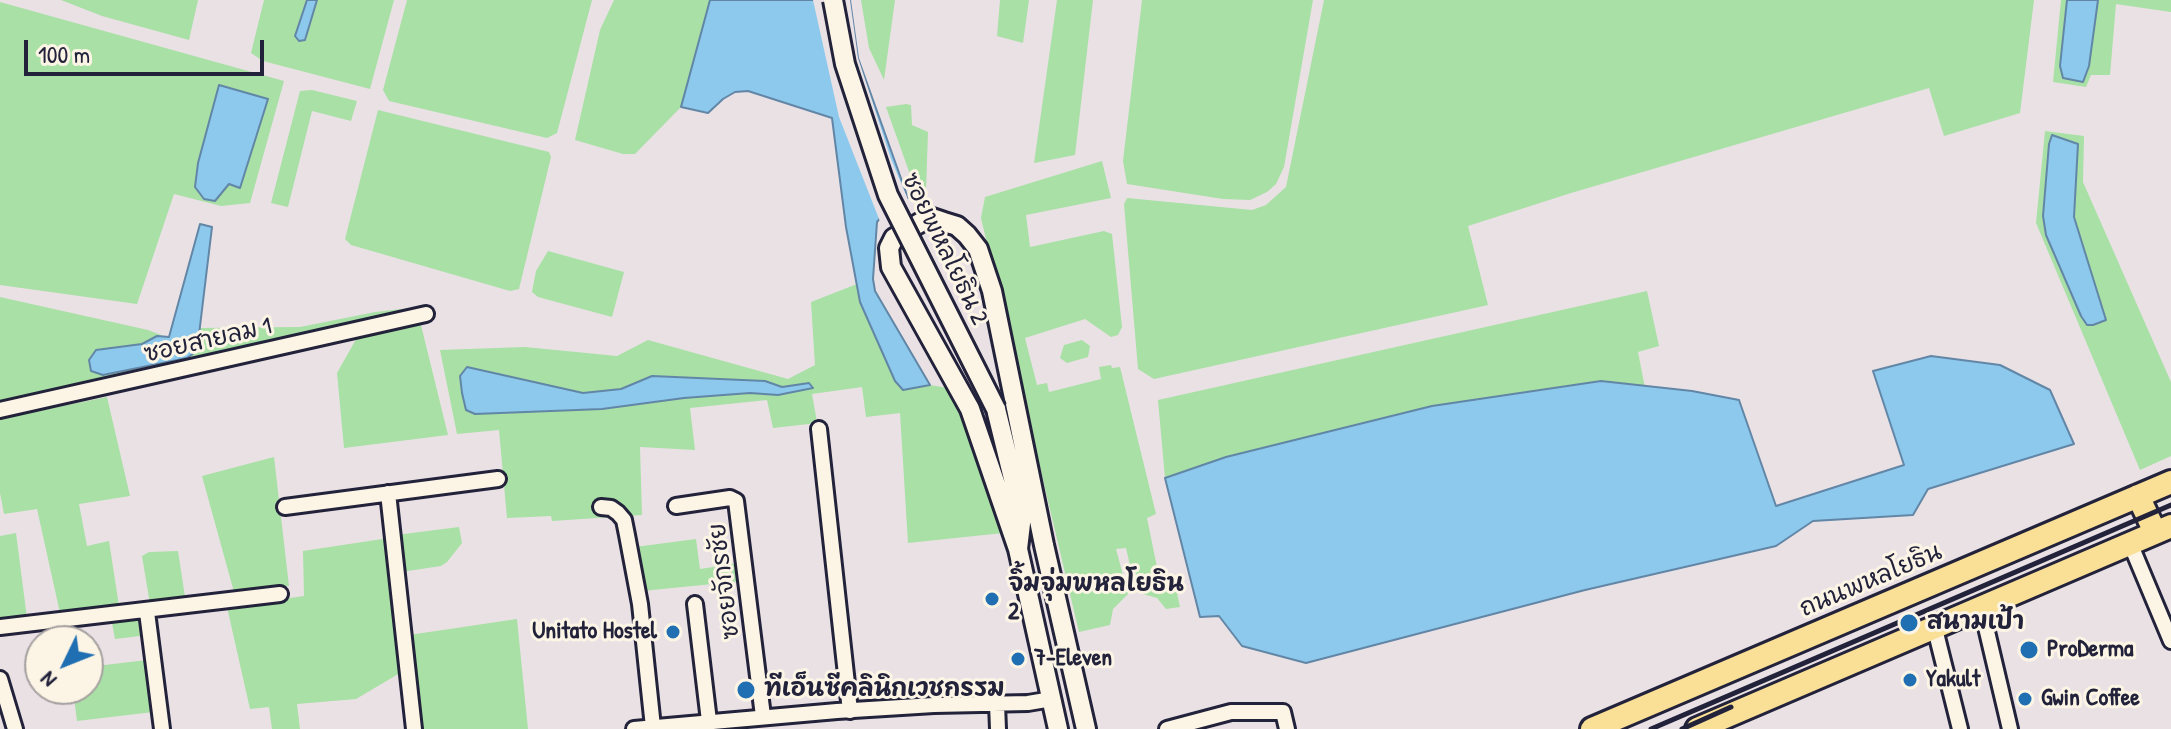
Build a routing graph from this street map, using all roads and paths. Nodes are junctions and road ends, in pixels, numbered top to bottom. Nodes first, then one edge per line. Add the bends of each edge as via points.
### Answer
1 (833, 0) edge
2 (426, 314) dead end
3 (0, 410) edge
4 (819, 429) dead end
5 (498, 479) dead end
6 (2171, 482) edge
7 (388, 493) junction
8 (2138, 496) junction
9 (676, 506) dead end
10 (285, 507) dead end
11 (601, 507) dead end
12 (1022, 515) junction
13 (2163, 529) edge
14 (2130, 543) junction
15 (1044, 545) junction
16 (1018, 549) junction
17 (280, 594) dead end
18 (695, 604) dead end
19 (1981, 606) junction
20 (147, 612) junction
21 (1934, 625) junction
22 (0, 627) edge
23 (2171, 641) edge
24 (0, 679) edge
25 (1078, 694) junction
26 (1052, 699) junction
27 (997, 704) junction
28 (850, 711) junction
29 (763, 716) junction
30 (709, 721) junction
31 (653, 727) junction
32 (15, 729) edge
33 (162, 729) edge
34 (414, 729) edge
35 (634, 729) edge
36 (998, 729) edge
37 (1058, 729) edge
38 (1086, 729) edge
39 (1167, 729) edge
40 (1287, 729) edge
41 (1592, 729) edge
42 (1697, 729) edge
43 (1960, 729) edge
44 (2010, 729) edge

1 - 12 street, ซอยพหลโยธิน 2, bridge via 845,64 888,195 996,409
2 - 3 street, ซอยสายลม 1
4 - 28 street
5 - 7 street
6 - 8 main road, ถนนพหลโยธิน
7 - 10 street
7 - 34 street
8 - 13 main road
8 - 41 main road, ถนนพหลโยธิน
9 - 29 street, ซอยจักรชัย via 736,501
11 - 31 street via 611,508 624,520 640,604
12 - 15 street, ซอยพหลโยธิน 2
12 - 16 street, ซอยพหลโยธิน 2
13 - 14 main road
14 - 19 main road
14 - 23 street
15 - 16 street via 992,291 978,249 957,226 932,218 894,238 891,267 970,409
15 - 25 street, ซอยพหลโยธิน 2
16 - 26 street, ซอยพหลโยธิน 2
17 - 20 street
18 - 30 street
19 - 21 main road
19 - 44 street
20 - 22 street
20 - 33 street
21 - 42 main road
21 - 43 street
24 - 32 street
25 - 26 street
25 - 38 street, ซอยพหลโยธิน 2
26 - 27 street
26 - 37 street, ซอยพหลโยธิน 2
27 - 28 street
27 - 36 street
28 - 29 street
29 - 30 street
30 - 31 street
31 - 35 street
39 - 40 street via 1231,712 1283,712

